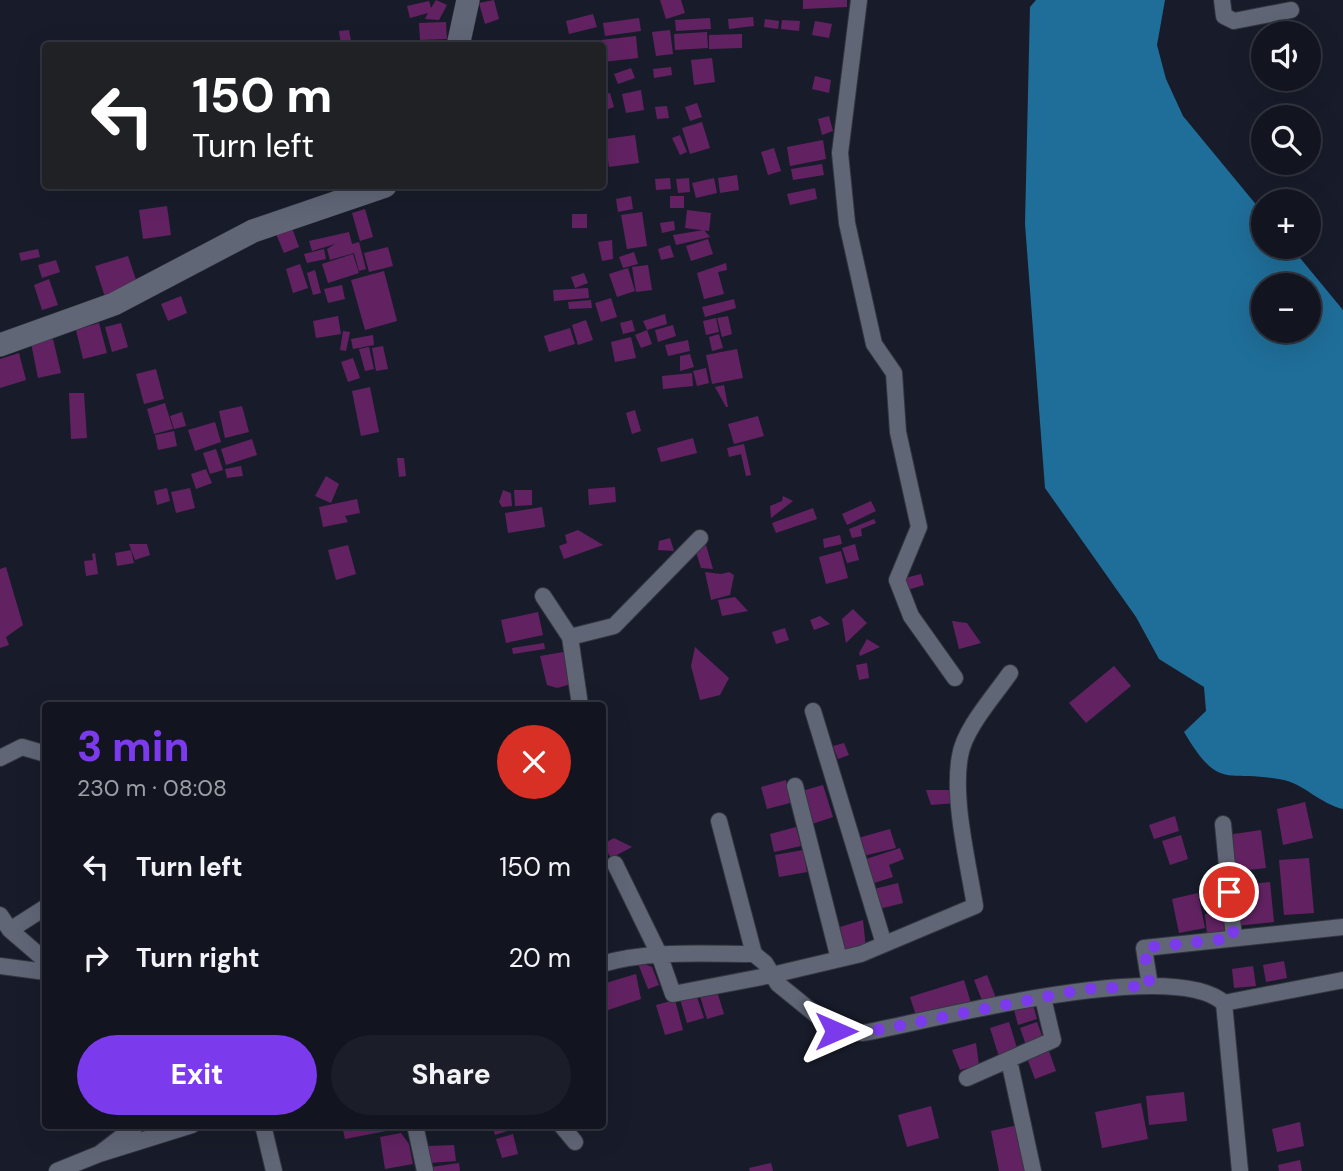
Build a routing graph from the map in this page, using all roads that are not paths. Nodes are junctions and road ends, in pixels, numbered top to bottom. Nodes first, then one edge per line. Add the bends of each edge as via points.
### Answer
1 (468, 0) edge
2 (859, 0) edge
3 (1222, 0) edge
4 (1291, 10) dead end
5 (459, 42) edge
6 (376, 189) edge
7 (0, 345) edge
8 (700, 538) dead end
9 (543, 596) dead end
10 (570, 637) junction
11 (1010, 673) dead end
12 (955, 678) dead end
13 (580, 702) edge
14 (813, 711) dead end
15 (42, 753) edge
16 (0, 758) edge
17 (795, 786) dead end
18 (719, 821) dead end
19 (1223, 824) dead end
20 (615, 864) dead end
21 (42, 910) edge
22 (0, 915) edge
23 (1343, 927) edge
24 (10, 930) junction
25 (1234, 938) junction
26 (884, 944) junction
27 (659, 954) junction
28 (754, 954) junction
29 (42, 958) edge
30 (839, 959) junction
31 (606, 963) edge
32 (0, 966) edge
33 (42, 971) edge
34 (775, 980) junction
35 (1343, 980) edge
36 (1150, 986) junction
37 (1043, 998) junction
38 (1224, 1003) junction
39 (1009, 1060) junction
40 (967, 1078) dead end
41 (132, 1129) edge
42 (179, 1129) edge
43 (263, 1129) edge
44 (416, 1129) edge
45 (564, 1129) edge
46 (575, 1142) dead end
47 (99, 1154) junction
48 (57, 1171) edge
49 (274, 1171) edge
50 (425, 1171) edge
51 (1033, 1171) edge
52 (1240, 1171) edge

1 - 5 main road
2 - 12 street via 840,153 847,223 874,344 894,373 898,432 919,527 897,580 911,616
3 - 4 street via 1224,16 1234,21
6 - 7 main road via 253,231 114,304
8 - 10 street via 614,626
9 - 10 street
10 - 13 street
11 - 26 street via 976,720 960,754 961,818 975,906
14 - 26 street
15 - 16 street via 22,747
17 - 30 street
18 - 28 street
19 - 25 street
20 - 27 street
21 - 24 street
22 - 24 street
23 - 25 street
24 - 29 street
25 - 36 street via 1144,948
26 - 30 street
27 - 28 street
27 - 31 street
27 - 34 street via 673,994
28 - 34 street
30 - 34 street
32 - 33 street
34 - 37 street via 836,1031 863,1033
35 - 38 street
36 - 37 street via 1085,989
36 - 38 street via 1175,985 1214,994
37 - 39 street via 1053,1040
38 - 52 street
39 - 40 street
39 - 51 street
41 - 47 street
42 - 47 street
43 - 49 street
44 - 50 street
45 - 46 street
47 - 48 street

